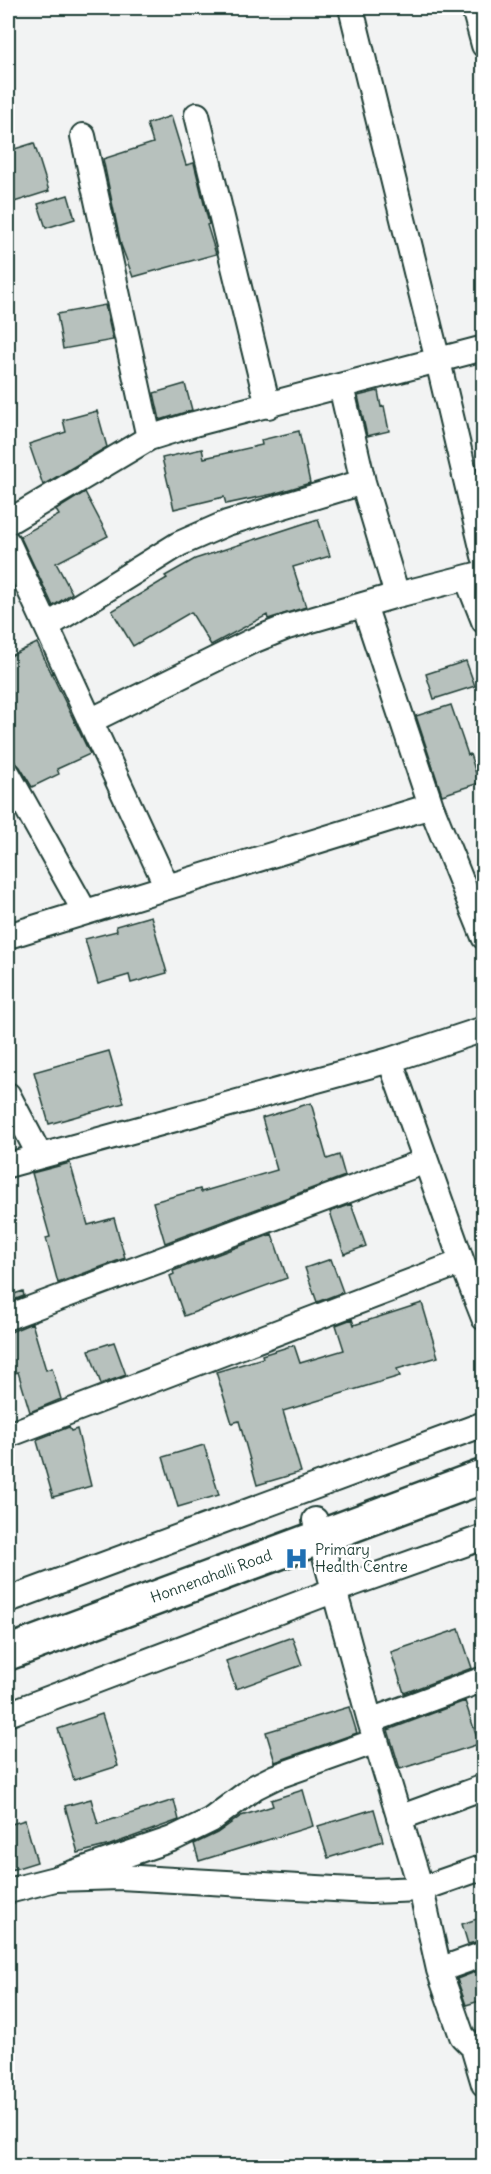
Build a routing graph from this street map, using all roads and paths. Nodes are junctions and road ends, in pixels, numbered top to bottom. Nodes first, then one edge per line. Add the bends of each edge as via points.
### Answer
1 (351, 8) edge
2 (474, 8) edge
3 (483, 45) edge
4 (197, 115) dead end
5 (83, 136) dead end
6 (483, 348) edge
7 (438, 361) junction
8 (341, 386) junction
9 (267, 406) junction
10 (149, 438) junction
11 (363, 482) junction
12 (8, 522) edge
13 (8, 543) edge
14 (483, 556) edge
15 (475, 575) edge
16 (398, 595) junction
17 (364, 605) junction
18 (483, 621) edge
19 (47, 626) junction
20 (90, 721) junction
21 (8, 774) edge
22 (431, 806) junction
23 (167, 887) junction
24 (85, 912) junction
25 (8, 936) edge
26 (483, 937) edge
27 (483, 1029) edge
28 (390, 1060) junction
29 (8, 1095) edge
30 (40, 1156) junction
31 (426, 1161) junction
32 (8, 1165) edge
33 (462, 1262) junction
34 (8, 1317) edge
35 (483, 1318) edge
36 (483, 1424) edge
37 (8, 1435) edge
38 (483, 1459) edge
39 (483, 1476) edge
40 (318, 1528) junction
41 (483, 1537) edge
42 (335, 1590) junction
43 (8, 1600) edge
44 (8, 1632) edge
45 (8, 1653) edge
46 (483, 1679) edge
47 (8, 1714) edge
48 (373, 1731) junction
49 (483, 1787) edge
50 (399, 1818) junction
51 (483, 1867) edge
52 (55, 1879) junction
53 (421, 1889) junction
54 (8, 1891) edge
55 (483, 1954) edge
56 (440, 1970) junction
57 (478, 2048) edge
58 (483, 2084) edge

1 - 7 street
2 - 3 street
4 - 9 street
5 - 10 street
6 - 7 street
7 - 8 street
7 - 14 street
8 - 9 street
8 - 11 street
9 - 10 street
10 - 12 street
11 - 16 street
11 - 19 street via 227,523 179,544
13 - 19 street
15 - 16 street
15 - 18 street
16 - 17 street
17 - 20 street via 250,642
17 - 22 street
19 - 20 street
20 - 23 street
21 - 24 street
22 - 23 street
22 - 26 street
23 - 24 street
24 - 25 street
27 - 28 street
28 - 30 street
28 - 31 street
29 - 30 street
30 - 32 street
31 - 33 street
31 - 34 street
33 - 35 street
33 - 37 street
36 - 43 street
38 - 40 street, Honnenahalli Road
39 - 40 street, Honnenahalli Road
40 - 42 street
40 - 44 street, Honnenahalli Road
40 - 45 street, Honnenahalli Road
41 - 42 street
42 - 47 street
42 - 48 street
46 - 48 street
48 - 50 street
48 - 52 street via 255,1787 211,1820 172,1839
49 - 50 street
50 - 53 street
51 - 53 street
52 - 53 street via 120,1877 370,1891
52 - 54 street
53 - 56 street
55 - 56 street
56 - 57 street via 462,2036
57 - 58 street

